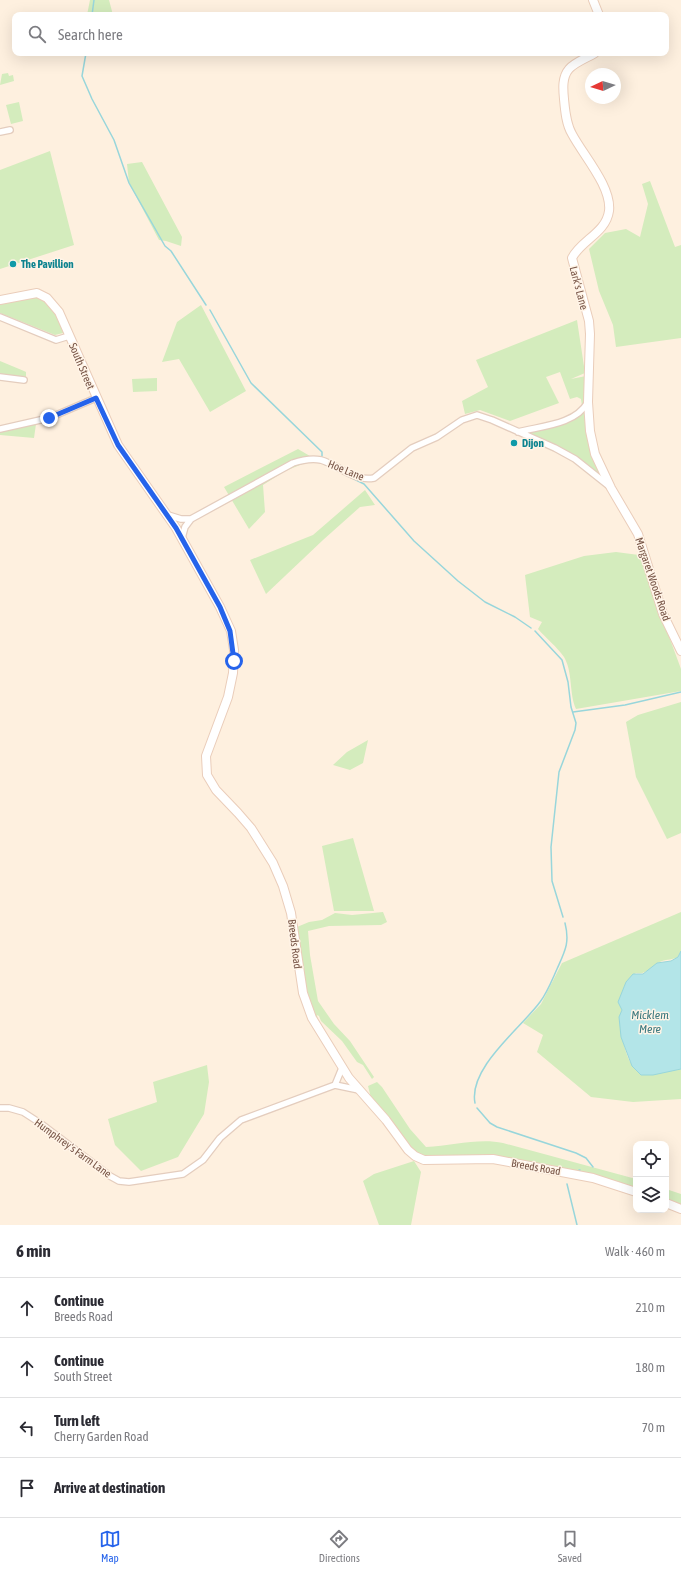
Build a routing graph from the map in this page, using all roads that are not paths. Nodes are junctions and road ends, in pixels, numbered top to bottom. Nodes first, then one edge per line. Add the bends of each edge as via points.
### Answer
1 (593, 0) edge
2 (598, 12) edge
3 (590, 56) edge
4 (10, 130) dead end
5 (0, 132) edge
6 (0, 300) edge
7 (0, 317) edge
8 (69, 336) junction
9 (0, 377) edge
10 (24, 380) dead end
11 (96, 398) junction
12 (588, 402) junction
13 (0, 430) edge
14 (518, 432) junction
15 (611, 488) junction
16 (168, 516) junction
17 (191, 519) junction
18 (182, 538) junction
19 (681, 651) edge
20 (342, 1068) junction
21 (334, 1084) junction
22 (359, 1090) junction
23 (0, 1108) edge
24 (633, 1191) edge
25 (669, 1204) edge
26 (681, 1210) edge

1 - 2 street
3 - 12 street, Lark's Lane via 570,68 563,87 569,129 600,180 609,208 602,226 572,258 588,321
4 - 5 street
6 - 8 street, South Street via 37,293 43,296 59,312
7 - 8 street via 56,340
8 - 11 street, South Street
9 - 10 street
11 - 13 street via 49,418
11 - 16 street, South Street via 128,462
12 - 14 street via 571,419
12 - 15 street, Lark's Lane via 593,448
14 - 15 street, Hoe Lane via 575,460
14 - 17 street, Hoe Lane via 484,417 472,416 437,438 412,448 378,476 367,480 321,460 308,459 293,463
15 - 19 street, Margaret Woods Road via 638,534 663,614
16 - 17 street via 181,520
16 - 18 street, Breeds Road
17 - 18 street
18 - 20 street, Breeds Road via 226,619 234,650 231,684 206,756 207,775 216,790 251,828 273,863 291,913 307,1006
20 - 21 street
20 - 22 street, Breeds Road
21 - 22 street
21 - 23 street, Humphrey's Farm Lane via 240,1120 220,1138 203,1160 185,1173 129,1182 119,1181 110,1176 23,1112
22 - 24 street, Breeds Road via 408,1150 424,1160 493,1159 593,1178
25 - 26 street

